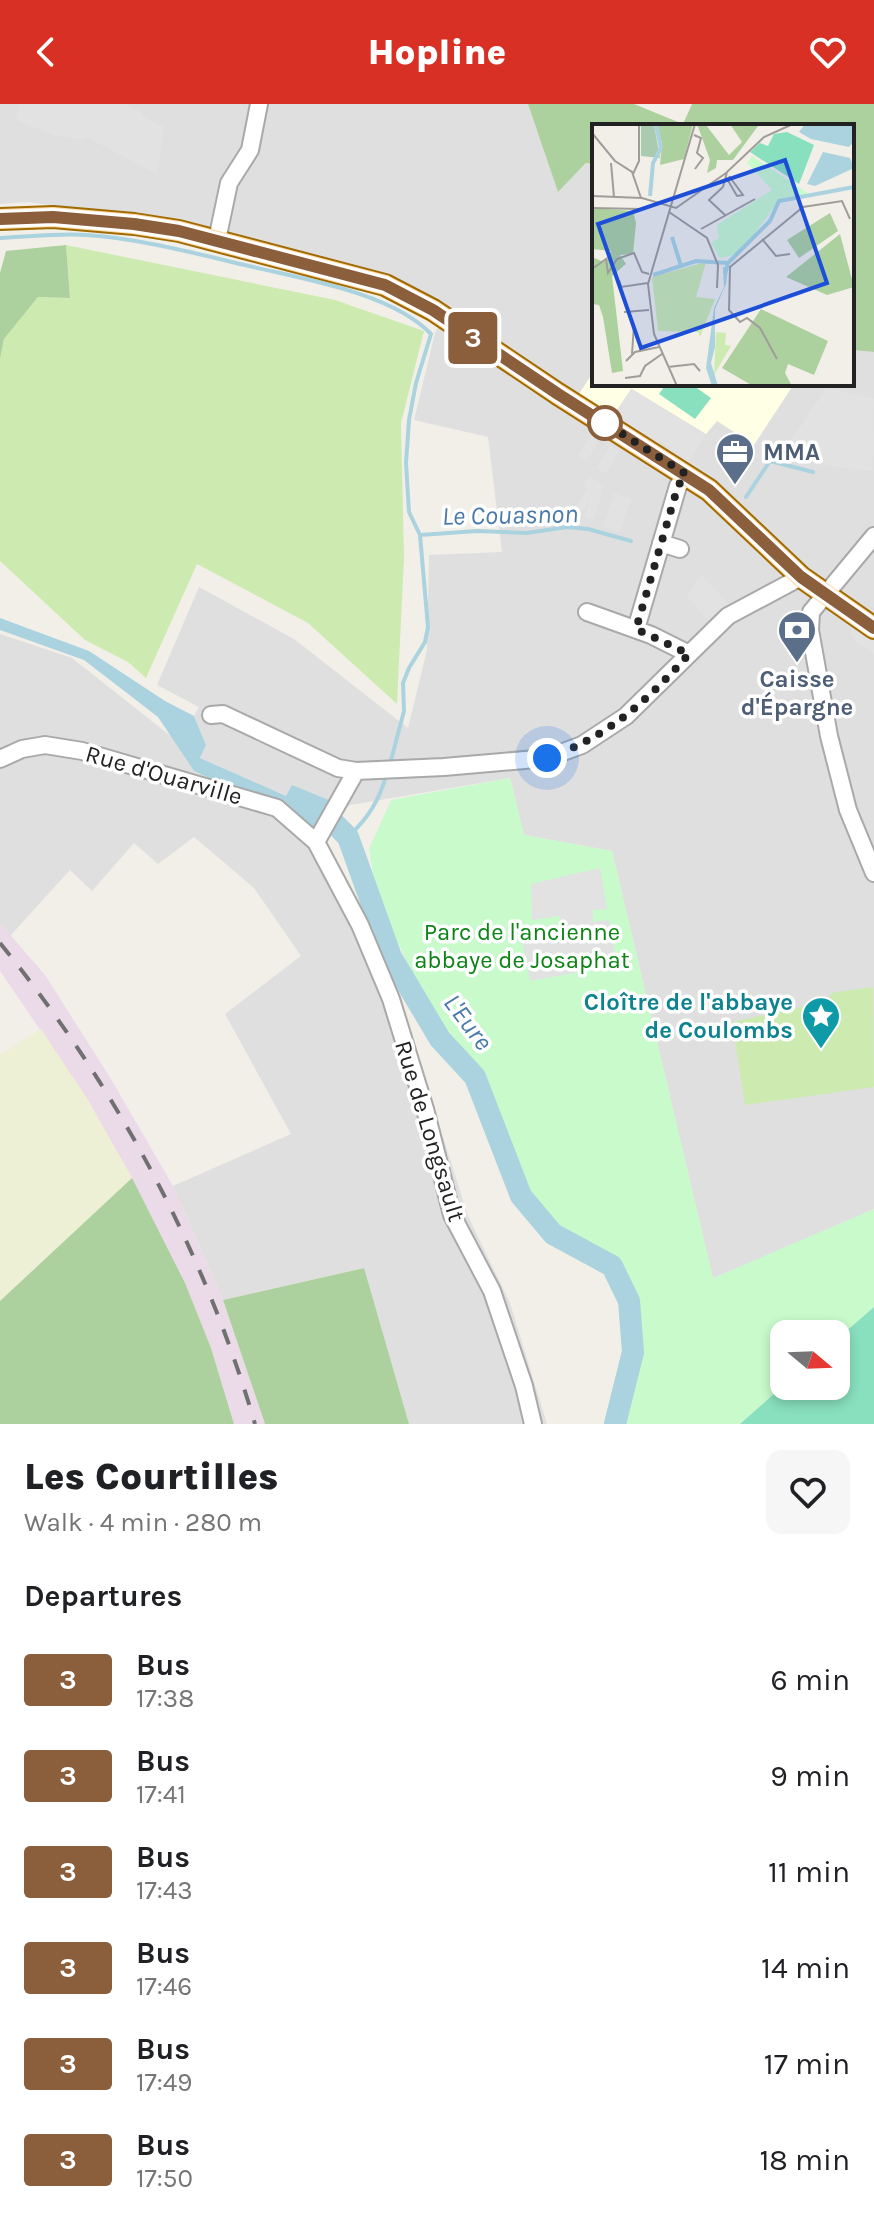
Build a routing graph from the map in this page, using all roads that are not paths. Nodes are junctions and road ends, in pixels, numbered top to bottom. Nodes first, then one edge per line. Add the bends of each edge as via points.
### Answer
1 (259, 104) edge
2 (0, 219) edge
3 (217, 240) junction
4 (686, 474) junction
5 (874, 536) edge
6 (661, 543) junction
7 (680, 549) dead end
8 (801, 577) junction
9 (826, 594) junction
10 (587, 612) dead end
11 (874, 628) edge
12 (636, 629) junction
13 (689, 654) junction
14 (211, 715) dead end
15 (0, 759) edge
16 (356, 771) junction
17 (318, 839) junction
18 (874, 873) edge
19 (533, 1424) edge

1 - 3 street via 250,150 229,183
2 - 3 main road via 134,224
3 - 4 main road via 385,285 433,310
4 - 6 street
4 - 8 main road via 728,506
5 - 9 street
6 - 7 street
6 - 12 street
8 - 9 main road
8 - 13 street via 728,616
9 - 11 main road
9 - 18 street via 811,612 810,630 848,810
10 - 12 street
12 - 13 street
13 - 16 street via 626,716 582,745 547,758
14 - 16 street via 223,714 338,768
15 - 17 street, Rue d'Ouarville via 45,745 82,751 277,808
16 - 17 street
17 - 19 street, Rue de Longsault via 391,999 452,1215 492,1291

